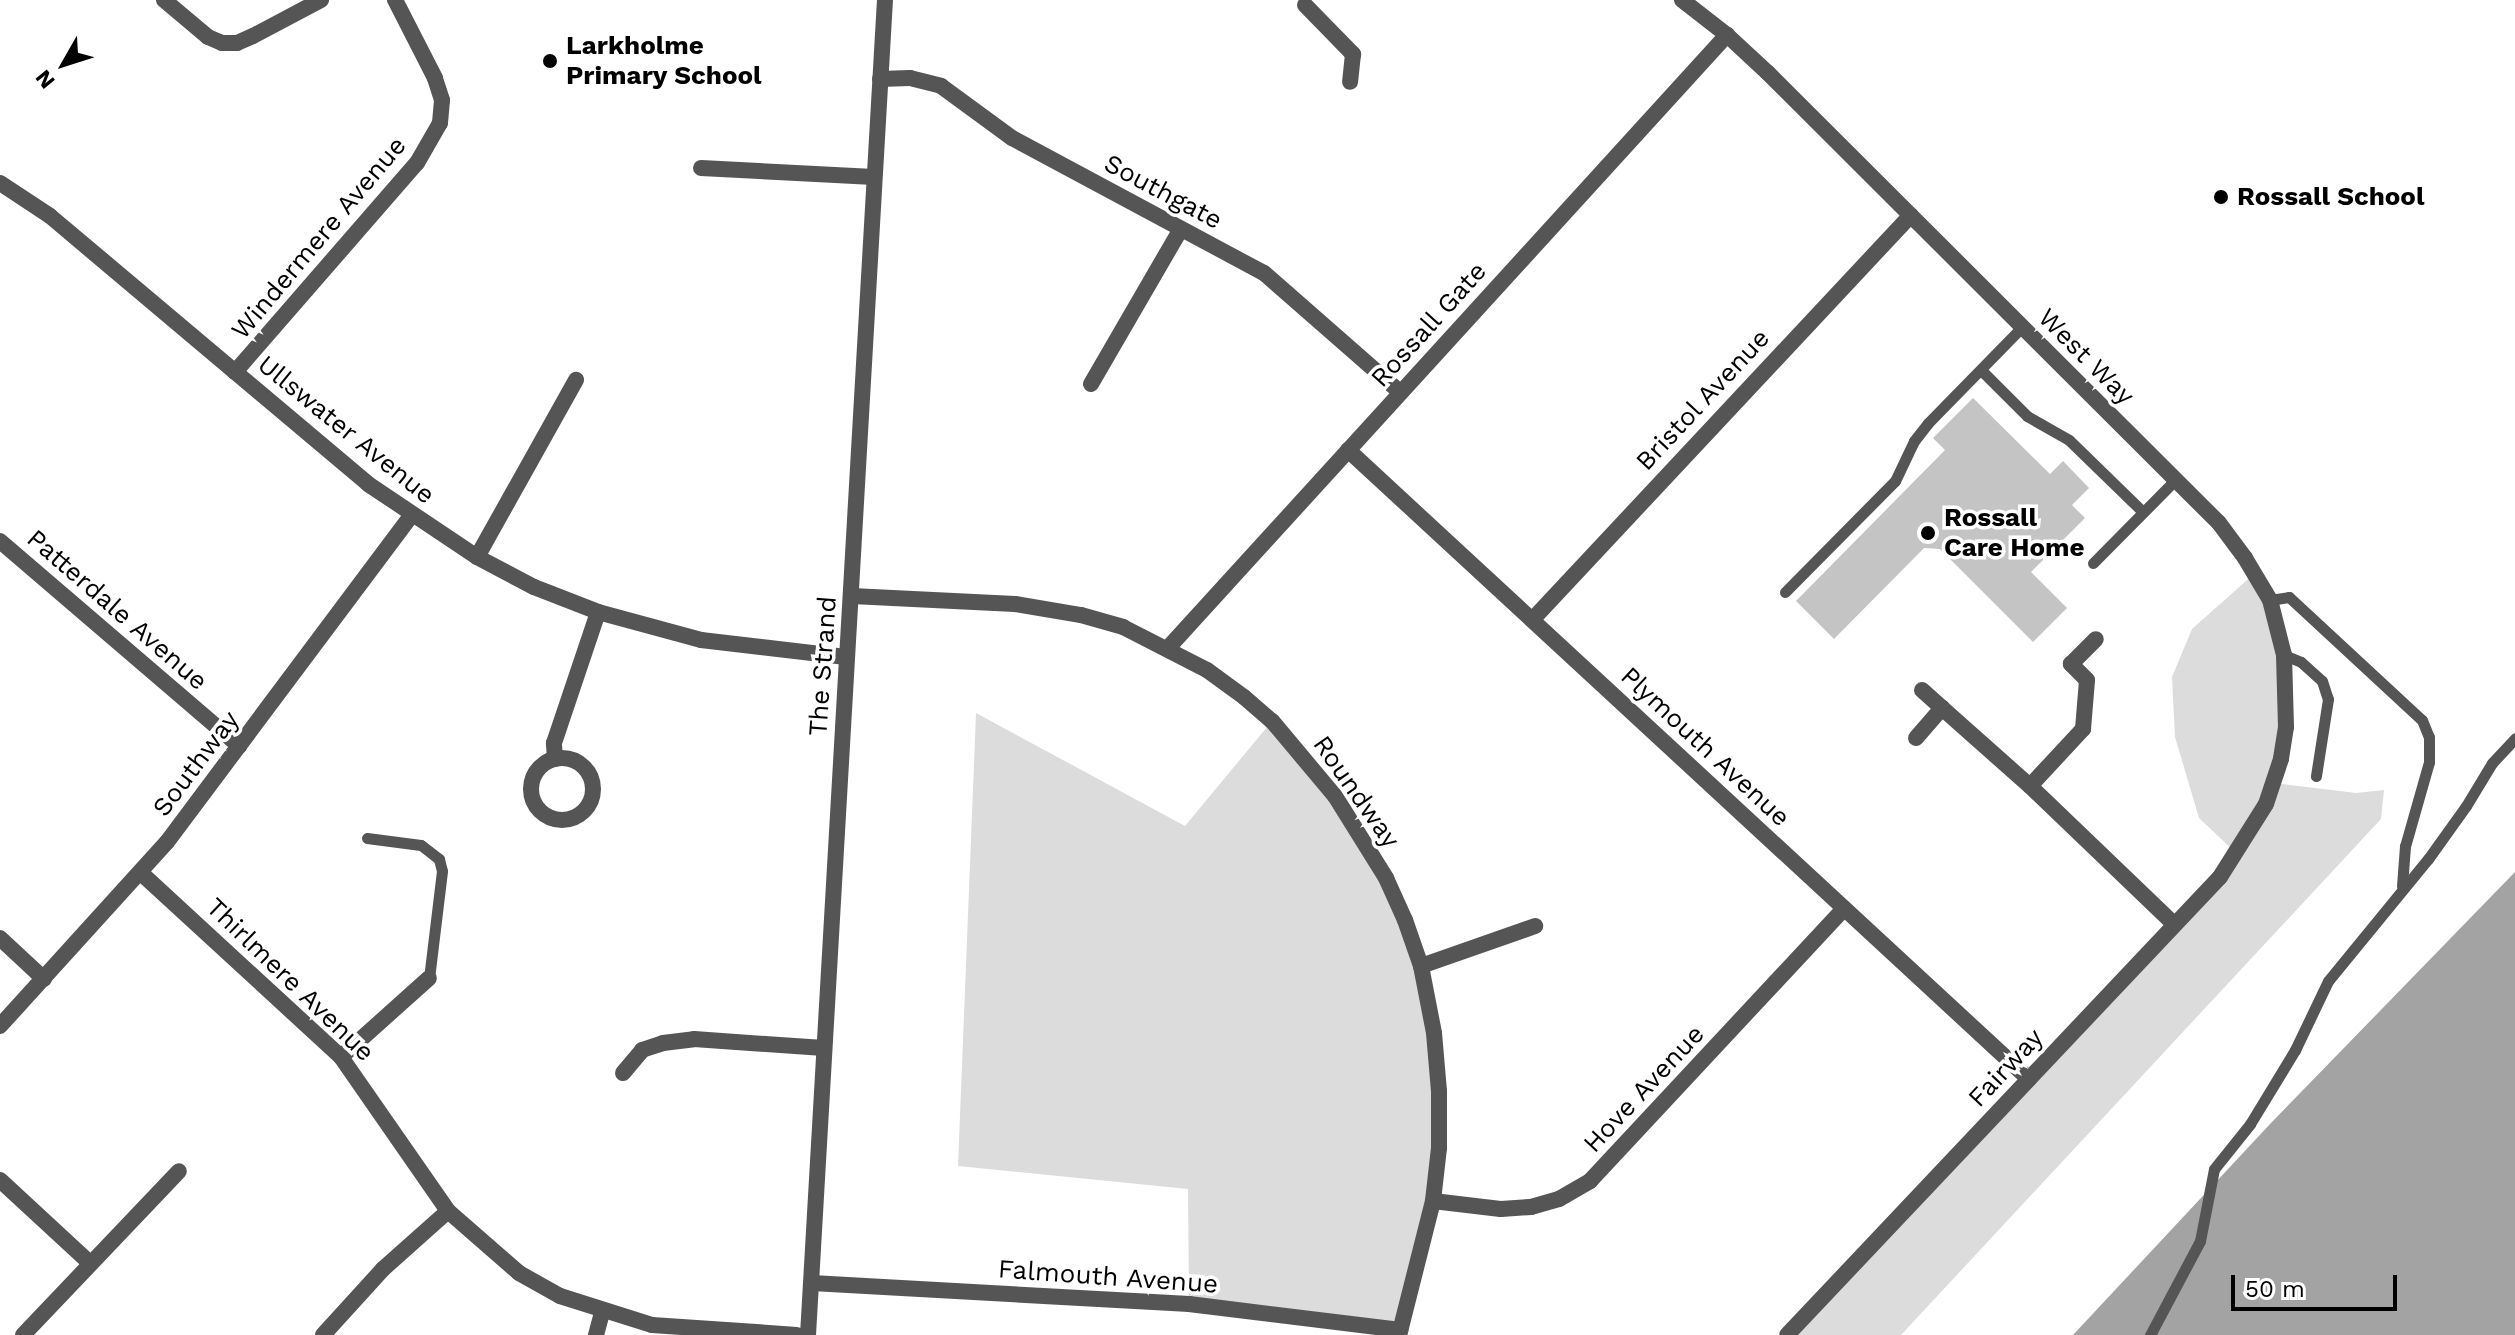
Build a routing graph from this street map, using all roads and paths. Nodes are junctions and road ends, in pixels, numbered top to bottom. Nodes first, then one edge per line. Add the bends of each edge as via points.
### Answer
1 (164, 0) edge
2 (321, 0) edge
3 (395, 0) edge
4 (885, 0) edge
5 (1682, 0) edge
6 (1305, 2) edge
7 (1727, 35) junction
8 (880, 79) junction
9 (1350, 82) dead end
10 (701, 168) dead end
11 (874, 177) junction
12 (0, 183) edge
13 (1911, 215) junction
14 (1181, 229) junction
15 (2022, 327) junction
16 (1981, 370) junction
17 (235, 372) junction
18 (576, 380) dead end
19 (1091, 384) dead end
20 (1400, 392) junction
21 (1348, 450) junction
22 (2176, 479) junction
23 (2142, 511) junction
24 (411, 516) junction
25 (0, 541) edge
26 (477, 557) junction
27 (2093, 563) dead end
28 (1785, 592) dead end
29 (852, 596) junction
30 (2270, 600) junction
31 (598, 612) junction
32 (1533, 619) junction
33 (2096, 639) dead end
34 (1168, 648) junction
35 (2284, 655) junction
36 (846, 657) junction
37 (1922, 690) dead end
38 (1942, 708) junction
39 (1916, 738) dead end
40 (2515, 738) edge
41 (239, 746) junction
42 (555, 759) dead end
43 (2316, 776) dead end
44 (2030, 786) junction
45 (2254, 827) joint
46 (367, 838) dead end
47 (141, 873) junction
48 (2402, 887) junction
49 (1844, 909) junction
50 (2174, 924) junction
51 (1535, 926) dead end
52 (0, 938) edge
53 (1421, 966) junction
54 (429, 978) joint
55 (44, 979) junction
56 (0, 1026) edge
57 (824, 1048) junction
58 (341, 1057) junction
59 (623, 1073) dead end
60 (2029, 1079) junction
61 (179, 1171) dead end
62 (0, 1180) edge
63 (1433, 1201) junction
64 (448, 1211) junction
65 (89, 1262) junction
66 (812, 1283) junction
67 (602, 1312) junction
68 (1399, 1332) edge
69 (23, 1335) edge
70 (323, 1335) edge
71 (596, 1335) edge
72 (797, 1335) edge
73 (808, 1335) edge
74 (1787, 1335) edge
75 (2150, 1335) edge

1 - 2 street via 208,37 237,43
3 - 17 street, Windermere Avenue via 435,78 442,100 440,123 417,163
4 - 8 street, The Strand
5 - 7 street, West Way
6 - 9 street via 1353,54
7 - 13 street, West Way
7 - 20 street, Rossall Gate
8 - 11 street, The Strand
8 - 14 street, Southgate via 910,78 941,86 1012,138
10 - 11 street
11 - 29 street, The Strand
12 - 17 street, Ullswater Avenue via 50,216
13 - 15 street, West Way
13 - 32 street, Bristol Avenue
14 - 19 street
14 - 20 street, Southgate via 1286,289
15 - 16 lane
15 - 22 street, West Way
16 - 23 lane via 2027,416 2069,440
16 - 28 lane via 1914,441 1895,481
17 - 24 street, Ullswater Avenue
18 - 26 street
20 - 21 street, Rossall Gate
21 - 32 street, Plymouth Avenue
21 - 34 street, Rossall Gate
22 - 23 lane
22 - 30 street, West Way via 2237,546
23 - 27 lane
24 - 26 street, Ullswater Avenue
24 - 41 street, Southway
25 - 41 street, Patterdale Avenue
26 - 31 street, Ullswater Avenue
29 - 34 street, Roundway via 1046,608 1123,627
29 - 36 street, The Strand
30 - 35 street, West Way
30 - 48 lane via 2289,597 2422,720 2429,737 2429,762 2405,846
31 - 36 street, Ullswater Avenue via 701,640
31 - 42 street via 554,743
32 - 49 street, Plymouth Avenue
33 - 44 street via 2071,664 2087,680 2083,729
34 - 53 street, Roundway via 1244,697 1308,760 1386,878
35 - 43 lane via 2322,681 2328,699
35 - 45 street, West Way via 2286,727 2281,759
36 - 57 street, The Strand
37 - 38 street
38 - 39 street
38 - 44 street
40 - 48 lane
41 - 47 street, Southway
44 - 50 street
45 - 50 street, Fairway via 2220,877
46 - 54 lane via 421,845 439,859
47 - 55 street, Southway
47 - 58 street, Thirlmere Avenue
48 - 75 lane via 2328,981 2280,1075 2214,1169 2200,1241
49 - 60 street, Plymouth Avenue
49 - 63 street, Hove Avenue via 1590,1181 1531,1207
50 - 60 street, Fairway
51 - 53 street
52 - 55 street
53 - 63 street, Roundway via 1439,1091
54 - 58 street
55 - 56 street, Southway
57 - 59 street via 694,1039 642,1050
57 - 66 street, The Strand
58 - 64 street, Thirlmere Avenue
60 - 74 street, Fairway
61 - 65 street
62 - 65 street
63 - 68 street, Roundway
64 - 67 street, Thirlmere Avenue via 519,1273
64 - 70 street via 383,1269
65 - 69 street
66 - 68 street, Falmouth Avenue via 1189,1304
66 - 73 street, The Strand
67 - 71 street
67 - 72 street, Thirlmere Avenue via 689,1329

